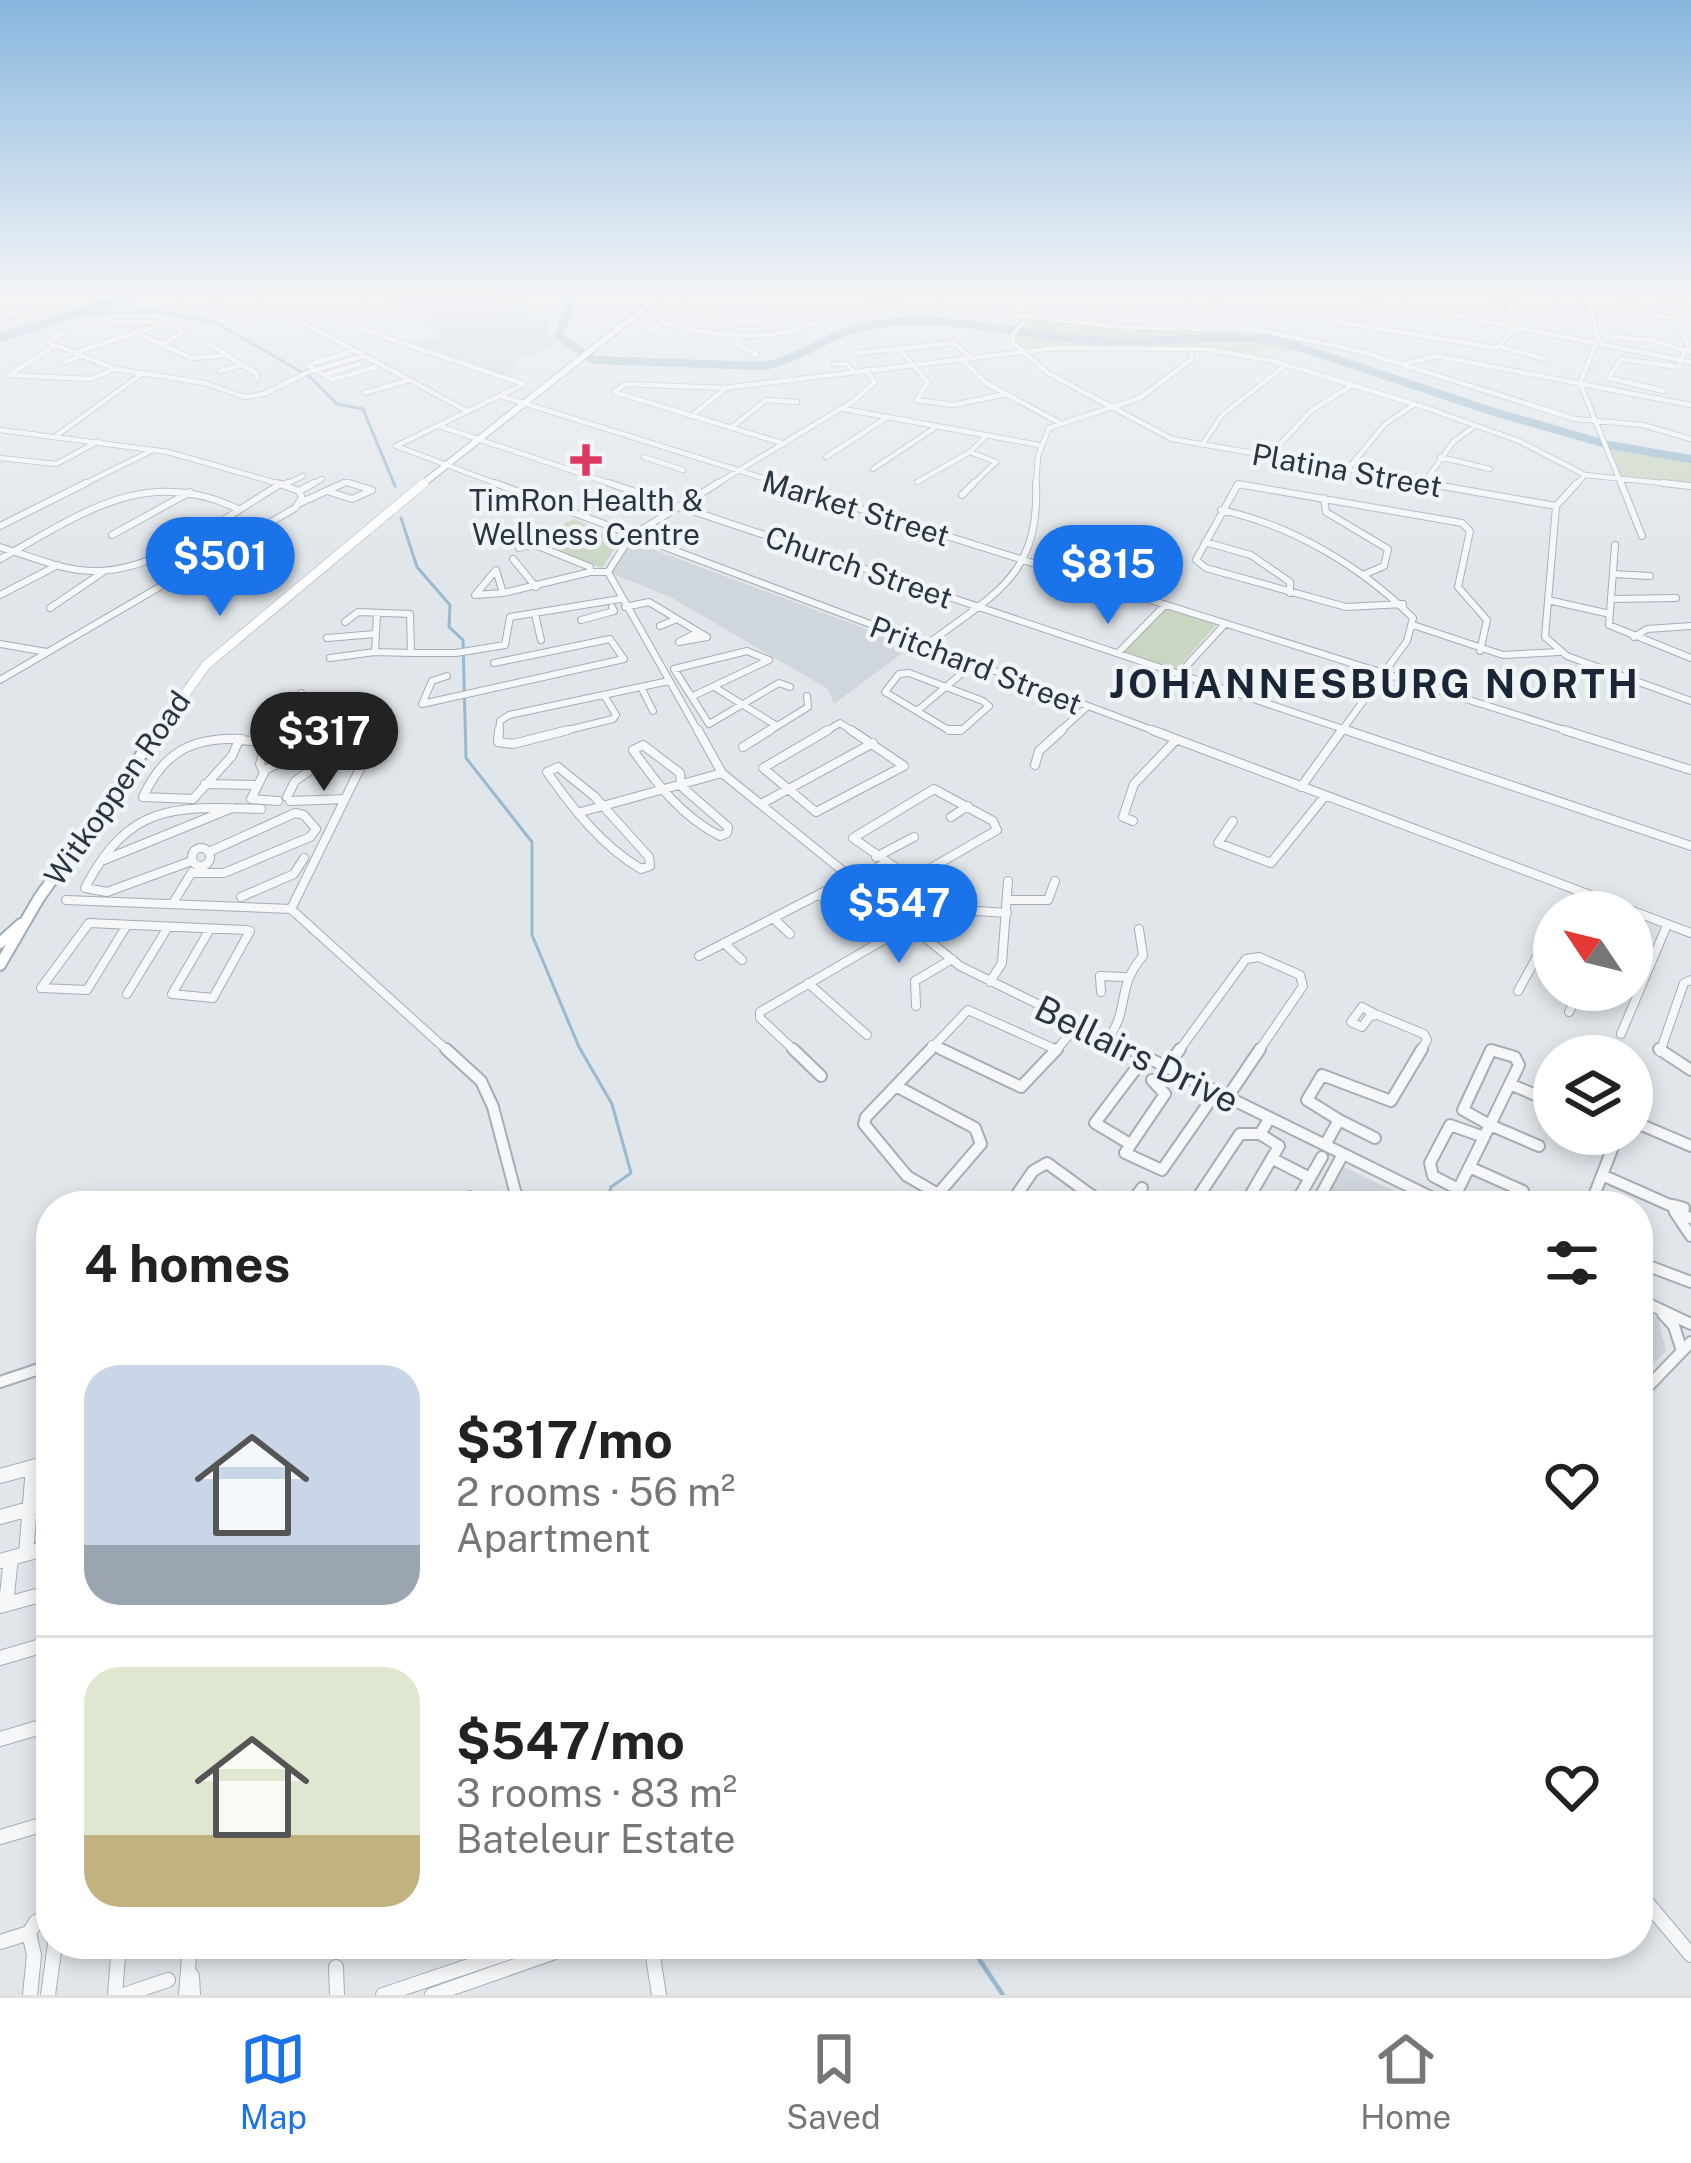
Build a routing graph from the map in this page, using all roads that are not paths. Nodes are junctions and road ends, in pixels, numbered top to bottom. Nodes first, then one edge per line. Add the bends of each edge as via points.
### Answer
1 (126, 386) edge
2 (215, 386) edge
3 (280, 386) edge
4 (388, 386) edge
5 (420, 386) edge
6 (520, 386) edge
7 (546, 386) edge
8 (625, 386) edge
9 (680, 386) edge
10 (740, 386) edge
11 (869, 386) edge
12 (925, 386) edge
13 (992, 386) edge
14 (1071, 386) edge
15 (1156, 386) edge
16 (1259, 386) edge
17 (1351, 386) edge
18 (1357, 386) edge
19 (1472, 386) edge
20 (1581, 386) edge
21 (1596, 386) edge
22 (1643, 386) edge
23 (726, 388) junction
24 (1664, 391) dead end
25 (364, 393) dead end
26 (1006, 394) junction
27 (501, 396) junction
28 (797, 402) dead end
29 (1415, 404) junction
30 (1691, 405) edge
31 (520, 407) junction
32 (537, 407) joint
33 (1110, 407) junction
34 (842, 409) junction
35 (467, 411) junction
36 (691, 416) junction
37 (886, 418) junction
38 (1596, 421) junction
39 (1058, 422) junction
40 (436, 425) junction
41 (1476, 425) junction
42 (936, 427) junction
43 (730, 428) junction
44 (0, 430) edge
45 (56, 436) junction
46 (986, 436) junction
47 (1172, 439) junction
48 (1691, 439) edge
49 (479, 440) junction
50 (100, 441) junction
51 (785, 444) junction
52 (1039, 446) junction
53 (1202, 446) junction
54 (153, 450) junction
55 (1165, 450) dead end
56 (970, 452) junction
57 (684, 453) junction
58 (644, 457) dead end
59 (826, 457) dead end
60 (1268, 457) junction
61 (1440, 457) junction
62 (0, 458) edge
63 (665, 464) junction
64 (446, 466) junction
65 (873, 469) dead end
66 (1490, 469) dead end
67 (682, 470) dead end
68 (1347, 470) junction
69 (737, 471) junction
70 (1585, 475) junction
71 (302, 476) dead end
72 (322, 479) dead end
73 (1617, 479) junction
74 (917, 482) dead end
75 (1424, 483) junction
76 (282, 485) junction
77 (1691, 486) edge
78 (298, 491) junction
79 (327, 491) junction
80 (190, 492) junction
81 (962, 495) dead end
82 (1324, 498) junction
83 (301, 502) junction
84 (680, 506) junction
85 (1556, 506) junction
86 (236, 508) junction
87 (1221, 510) junction
88 (0, 526) edge
89 (112, 535) dead end
90 (631, 536) junction
91 (1642, 536) dead end
92 (1205, 542) junction
93 (1615, 544) dead end
94 (0, 547) edge
95 (519, 548) dead end
96 (14, 551) junction
97 (0, 559) edge
98 (513, 559) dead end
99 (1025, 561) junction
100 (58, 565) junction
101 (103, 572) junction
102 (590, 572) junction
103 (608, 572) junction
104 (1612, 574) junction
105 (1364, 575) junction
106 (1650, 576) dead end
107 (579, 580) dead end
108 (537, 588) junction
109 (645, 591) dead end
110 (1289, 593) junction
111 (0, 595) edge
112 (501, 596) junction
113 (1676, 598) dead end
114 (1612, 599) junction
115 (1548, 600) junction
116 (590, 602) junction
117 (650, 602) junction
118 (1403, 604) junction
119 (574, 605) junction
120 (1165, 605) junction
121 (618, 606) junction
122 (975, 606) junction
123 (50, 608) dead end
124 (549, 611) junction
125 (1610, 612) junction
126 (377, 614) junction
127 (535, 614) junction
128 (677, 619) junction
129 (342, 620) dead end
130 (507, 620) junction
131 (581, 620) junction
132 (621, 621) dead end
133 (1225, 624) junction
134 (660, 626) dead end
135 (1413, 626) junction
136 (1691, 626) edge
137 (587, 630) dead end
138 (698, 632) junction
139 (375, 634) junction
140 (1634, 637) junction
141 (327, 638) dead end
142 (706, 638) junction
143 (541, 640) dead end
144 (645, 641) junction
145 (717, 642) dead end
146 (0, 644) edge
147 (619, 646) junction
148 (925, 646) junction
149 (1480, 651) junction
150 (47, 652) junction
151 (375, 652) junction
152 (1559, 652) junction
153 (411, 653) junction
154 (1118, 653) junction
155 (330, 658) dead end
156 (1691, 658) edge
157 (494, 663) dead end
158 (973, 664) junction
159 (1179, 674) junction
160 (1384, 674) junction
161 (447, 676) dead end
162 (0, 680) edge
163 (668, 681) junction
164 (641, 687) junction
165 (790, 687) dead end
166 (946, 687) junction
167 (716, 688) junction
168 (301, 693) dead end
169 (604, 695) junction
170 (694, 695) junction
171 (807, 696) dead end
172 (1691, 701) edge
173 (681, 702) junction
174 (744, 705) junction
175 (332, 706) dead end
176 (1087, 707) junction
177 (302, 709) junction
178 (653, 711) dead end
179 (917, 711) junction
180 (274, 712) dead end
181 (777, 726) junction
182 (278, 727) dead end
183 (295, 727) junction
184 (1343, 730) junction
185 (242, 739) junction
186 (1175, 740) junction
187 (873, 743) junction
188 (742, 746) dead end
189 (288, 758) dead end
190 (1035, 765) dead end
191 (1691, 770) edge
192 (263, 771) junction
193 (308, 772) dead end
194 (722, 773) junction
195 (206, 784) junction
196 (257, 785) junction
197 (681, 786) junction
198 (1301, 787) junction
199 (664, 790) junction
200 (792, 793) junction
201 (1325, 796) junction
202 (285, 800) junction
203 (344, 803) junction
204 (968, 806) junction
205 (599, 807) junction
206 (764, 807) junction
207 (232, 808) junction
208 (1129, 808) dead end
209 (260, 809) dead end
210 (580, 812) junction
211 (951, 817) dead end
212 (1233, 821) dead end
213 (181, 832) junction
214 (914, 837) dead end
215 (812, 846) junction
216 (1691, 846) edge
217 (211, 851) junction
218 (196, 852) junction
219 (797, 853) dead end
220 (304, 858) dead end
221 (252, 860) junction
222 (102, 861) junction
223 (880, 861) junction
224 (192, 867) junction
225 (853, 879) junction
226 (1008, 881) dead end
227 (1055, 881) dead end
228 (271, 884) junction
229 (819, 894) junction
230 (241, 897) dead end
231 (66, 900) dead end
232 (1008, 900) junction
233 (168, 903) junction
234 (291, 909) junction
235 (836, 909) dead end
236 (977, 911) dead end
237 (1007, 913) junction
238 (773, 918) junction
239 (21, 924) junction
240 (127, 925) junction
241 (909, 925) junction
242 (1667, 925) junction
243 (150, 926) junction
244 (168, 927) junction
245 (210, 928) junction
246 (1139, 929) dead end
247 (1691, 933) edge
248 (790, 934) dead end
249 (0, 943) edge
250 (724, 943) junction
251 (873, 945) junction
252 (1653, 953) edge
253 (699, 956) dead end
254 (886, 957) dead end
255 (952, 959) junction
256 (742, 960) dead end
257 (0, 965) edge
258 (1533, 965) edge
259 (1125, 976) junction
260 (1691, 980) edge
261 (808, 982) junction
262 (989, 982) junction
263 (1518, 991) dead end
264 (1101, 992) dead end
265 (127, 994) dead end
266 (916, 1006) dead end
267 (1628, 1011) edge
268 (1375, 1014) dead end
269 (1077, 1025) junction
270 (1621, 1034) dead end
271 (867, 1035) dead end
272 (1107, 1040) junction
273 (932, 1045) junction
274 (1057, 1050) junction
275 (1144, 1058) junction
276 (1166, 1068) junction
277 (1691, 1070) edge
278 (821, 1076) dead end
279 (1152, 1080) dead end
280 (1510, 1084) junction
281 (896, 1086) junction
282 (1533, 1094) edge
283 (1227, 1097) junction
284 (1210, 1101) dead end
285 (1270, 1118) junction
286 (1339, 1120) junction
287 (1490, 1125) junction
288 (1653, 1130) edge
289 (1260, 1134) junction
290 (1484, 1137) junction
291 (1376, 1138) dead end
292 (1533, 1143) edge
293 (1130, 1144) junction
294 (1691, 1147) edge
295 (1323, 1151) junction
296 (1343, 1154) junction
297 (1610, 1155) edge
298 (1273, 1159) junction
299 (1469, 1167) junction
300 (1602, 1175) junction
301 (1310, 1178) junction
302 (1142, 1188) dead end
303 (1458, 1189) joint
304 (515, 1191) edge
305 (932, 1191) edge
306 (940, 1191) edge
307 (1019, 1191) edge
308 (1085, 1191) edge
309 (1140, 1191) edge
310 (1202, 1191) edge
311 (1253, 1191) edge
312 (1303, 1191) edge
313 (1323, 1191) edge
314 (1419, 1191) edge
315 (1523, 1191) dead end
316 (1596, 1191) edge
317 (1640, 1191) edge
318 (1653, 1196) edge
319 (1683, 1209) edge
320 (1691, 1236) edge
321 (1653, 1269) edge
322 (1691, 1282) edge
323 (1653, 1306) edge
324 (1653, 1307) edge
325 (1691, 1324) edge
326 (1687, 1347) edge
327 (36, 1370) edge
328 (0, 1382) edge
329 (1653, 1382) edge
330 (36, 1466) edge
331 (33, 1467) junction
332 (0, 1476) edge
333 (36, 1507) edge
334 (30, 1509) junction
335 (0, 1517) edge
336 (12, 1558) edge
337 (36, 1596) edge
338 (3, 1605) edge
339 (36, 1647) edge
340 (0, 1658) edge
341 (36, 1728) edge
342 (0, 1739) edge
343 (36, 1826) edge
344 (0, 1837) edge
345 (1653, 1910) edge
346 (36, 1922) edge
347 (28, 1933) junction
348 (0, 1942) edge
349 (1691, 1954) edge
350 (53, 1959) edge
351 (119, 1959) edge
352 (190, 1959) edge
353 (490, 1959) edge
354 (535, 1959) edge
355 (653, 1959) edge
356 (336, 1967) dead end
357 (168, 1980) dead end
358 (30, 1995) edge
359 (48, 1995) edge
360 (120, 1995) edge
361 (190, 1995) edge
362 (338, 1995) edge
363 (383, 1995) edge
364 (432, 1995) edge
365 (659, 1995) edge

1 - 45 street
2 - 3 street via 244,397
4 - 25 street
5 - 35 street
6 - 27 street
7 - 31 main road, Witkoppen Road
8 - 36 street via 614,392
9 - 23 street
10 - 23 street
11 - 34 street
12 - 26 street via 919,400 953,406
13 - 26 street
14 - 33 street, Platina Street
15 - 33 street
16 - 53 street via 1222,415
17 - 60 street via 1309,412
18 - 29 street
19 - 38 street
20 - 38 street
21 - 30 street
22 - 24 street
23 - 36 street
26 - 39 street
27 - 31 street
27 - 35 street
28 - 43 street via 766,400
29 - 41 street
29 - 68 street via 1385,424
31 - 32 main road
31 - 49 main road, Witkoppen Road
32 - 57 street, Market Street
33 - 39 street
33 - 47 street, Platina Street
34 - 37 street
34 - 51 street
35 - 40 street
36 - 43 street
37 - 42 street
37 - 59 street
38 - 48 street
38 - 73 street
39 - 52 street
40 - 49 street, Church Street
40 - 64 street, Pritchard Street via 397,447
41 - 61 street
41 - 70 street
42 - 46 street
42 - 65 street
43 - 51 street
44 - 45 street
45 - 50 street
46 - 52 street
46 - 56 street
47 - 53 street, Platina Street
47 - 55 street
49 - 64 main road, Witkoppen Road
49 - 84 street, Church Street
50 - 54 street
50 - 62 street via 56,464
51 - 69 street
52 - 99 street via 1036,530
53 - 60 street, Platina Street
54 - 76 street
54 - 88 street
56 - 74 street
56 - 81 street via 996,462
57 - 63 street
57 - 69 street, Market Street
58 - 63 street
60 - 68 street, Platina Street
61 - 66 street
61 - 75 street
63 - 67 street
64 - 90 street, Pritchard Street
64 - 239 main road, Witkoppen Road via 206,664
68 - 75 street, Platina Street
69 - 84 street
69 - 99 street, Market Street
70 - 73 street
70 - 85 street
71 - 76 street
72 - 78 street
73 - 77 street
73 - 91 street
75 - 85 street, Platina Street
76 - 78 street
76 - 86 street
78 - 83 street
79 - 79 street via 346,482 373,490 353,499
79 - 83 street
80 - 86 street
80 - 89 street
80 - 96 street via 137,489
82 - 87 street via 1240,484
82 - 105 street via 1326,512 1388,549 1384,566
82 - 149 street via 1458,522 1470,531 1457,587 1486,620
83 - 150 street
84 - 90 street
84 - 122 street, Church Street
85 - 115 street
86 - 101 street via 139,562
87 - 92 street
87 - 105 street via 1258,516
90 - 103 street
90 - 148 street, Pritchard Street
92 - 110 street via 1243,550 1290,580
92 - 110 street via 1196,560 1203,567
93 - 104 street
94 - 96 street
95 - 102 street via 533,544
96 - 97 street
96 - 100 street
98 - 108 street
99 - 120 street, Market Street
99 - 122 street
100 - 101 street
100 - 111 street
101 - 123 street
102 - 103 street
102 - 108 street
103 - 121 street, Bellairs Drive
104 - 106 street
104 - 114 street
105 - 118 street
107 - 116 street
108 - 112 street
108 - 124 street
109 - 117 street
110 - 118 street via 1358,609
112 - 112 street via 475,595 495,570 502,578
112 - 130 street
113 - 114 street
114 - 125 street
115 - 125 street
115 - 152 street via 1544,637
116 - 119 street
116 - 121 street
117 - 121 street
117 - 128 street
118 - 135 street
119 - 124 street
119 - 131 street
120 - 133 street, Market Street
120 - 154 street
121 - 131 street
121 - 132 street
121 - 144 street, Bellairs Drive
122 - 148 street
122 - 154 street, Church Street
124 - 127 street
125 - 140 street via 1612,629
126 - 129 street
126 - 139 street
126 - 153 street via 411,615
127 - 130 street
127 - 143 street
128 - 134 street
128 - 138 street
130 - 153 street via 506,645
131 - 137 street
133 - 159 street
133 - 160 street, Market Street
135 - 149 street
135 - 160 street
136 - 140 street via 1647,628
138 - 142 street
138 - 142 street via 680,643
139 - 141 street
139 - 151 street
140 - 156 street
142 - 145 street
144 - 147 street
144 - 163 street, Bellairs Drive
146 - 150 street
147 - 157 street via 610,639
147 - 161 street via 621,663 422,704 432,681
148 - 158 street, Pritchard Street
149 - 152 street
150 - 162 street
151 - 153 street
151 - 155 street
152 - 172 street
154 - 159 street, Church Street
158 - 166 street
158 - 176 street, Pritchard Street
159 - 184 street, Church Street
160 - 184 street
160 - 191 street, Market Street
163 - 164 street
163 - 173 street, Bellairs Drive
164 - 169 street
164 - 178 street
165 - 174 street via 779,683
166 - 179 street
166 - 179 street via 904,673 884,688
166 - 179 street via 989,706 955,732
167 - 170 street
167 - 170 street via 769,659 748,651 674,668
167 - 174 street
168 - 177 street
169 - 169 street via 506,716 498,742 613,719
170 - 173 street
170 - 174 street via 710,724
171 - 181 street via 809,706
173 - 194 street, Bellairs Drive
174 - 181 street
175 - 177 street
176 - 186 street, Pritchard Street
176 - 190 street via 1039,751
177 - 180 street
177 - 183 street
181 - 188 street
182 - 183 street
183 - 203 street via 376,734
184 - 198 street
184 - 216 street, Church Street
185 - 192 street via 266,740
185 - 195 street
185 - 195 street via 191,740 143,797 194,799
186 - 198 street, Pritchard Street
186 - 208 street via 1131,788
187 - 200 street
187 - 200 street via 844,724 764,767
187 - 200 street via 904,766 821,812
189 - 192 street
192 - 196 street
193 - 202 street
194 - 197 street
194 - 206 street, Bellairs Drive
195 - 196 street
196 - 202 street via 252,800
197 - 199 street
197 - 199 street via 680,773 655,750 634,747
197 - 199 street via 727,833 705,829
198 - 201 street, Pritchard Street
199 - 205 street
200 - 206 street
201 - 212 street via 1271,863 1218,843
201 - 242 street, Pritchard Street
202 - 203 street
203 - 234 street
204 - 211 street
204 - 223 street via 932,789 854,833
204 - 223 street via 997,830 915,878
205 - 210 street
205 - 210 street via 562,767 548,770
205 - 210 street via 650,866 628,862
206 - 215 street, Bellairs Drive
207 - 209 street
207 - 213 street
207 - 222 street via 173,806 131,823
213 - 218 street
213 - 222 street
214 - 223 street
215 - 219 street
215 - 225 street, Bellairs Drive
217 - 218 street
217 - 221 street via 295,813 315,826 310,837
217 - 224 street via 211,859
218 - 224 street
220 - 228 street via 298,871
221 - 224 street via 222,874
221 - 228 street
222 - 224 street via 88,891
223 - 225 street
224 - 233 street
225 - 229 street
225 - 241 street, Bellairs Drive
226 - 232 street
227 - 232 street via 1048,900
228 - 230 street
229 - 235 street
229 - 238 street
231 - 233 street
232 - 237 street
233 - 234 street
233 - 243 street
234 - 304 street via 481,1081
236 - 237 street
237 - 262 street via 1002,963
238 - 248 street
238 - 250 street
239 - 249 main road, Witkoppen Road
239 - 257 main road, Witkoppen Road
240 - 240 street via 84,925 41,988 87,990
240 - 243 street
241 - 251 street
241 - 255 street, Bellairs Drive
242 - 247 street, Pritchard Street
242 - 252 street
243 - 244 street
244 - 245 street
244 - 265 street
245 - 245 street via 172,991 174,996 215,997 250,932
246 - 259 street via 1143,956
250 - 253 street
250 - 256 street
251 - 254 street
251 - 261 street
255 - 262 street, Bellairs Drive
255 - 266 street via 915,981
258 - 263 street
259 - 264 street via 1100,974
259 - 272 street via 1121,1022
260 - 277 street via 1658,1051
261 - 271 street
261 - 278 street via 760,1015
262 - 269 street, Bellairs Drive
267 - 270 street
268 - 286 street via 1427,1040 1394,1100 1322,1075 1307,1103
269 - 272 street, Bellairs Drive
269 - 274 street
272 - 275 street, Bellairs Drive
273 - 274 street via 972,1010
273 - 274 street via 1018,1087
273 - 281 street
275 - 276 street, Bellairs Drive
275 - 293 street via 1095,1125
276 - 283 street, Bellairs Drive
276 - 283 street via 1246,958 1300,975 1303,986
279 - 293 street via 1165,1094
280 - 282 street
280 - 287 street
280 - 287 street via 1519,1060 1491,1050 1462,1106
281 - 305 street via 866,1127
281 - 306 street via 981,1137
283 - 285 street, Bellairs Drive
284 - 293 street via 1162,1171 1126,1154
285 - 289 street
285 - 295 street, Bellairs Drive
286 - 291 street
286 - 295 street
287 - 290 street
287 - 292 street
288 - 294 street
289 - 298 street via 1279,1143
289 - 310 street via 1240,1134
290 - 299 street
290 - 303 street via 1450,1125 1430,1163 1433,1176
295 - 296 street, Bellairs Drive
295 - 301 street
296 - 313 street
296 - 314 street, Bellairs Drive
297 - 300 street
298 - 301 street
298 - 311 street
299 - 303 street
299 - 315 street
300 - 316 street
300 - 317 street
301 - 312 street
302 - 309 street
307 - 308 street via 1047,1163
318 - 319 street
319 - 320 street
321 - 322 street
323 - 325 street
324 - 326 street
326 - 329 street
327 - 328 street
330 - 331 street
331 - 332 street
331 - 334 street
333 - 334 street
334 - 335 street
334 - 336 street
336 - 338 street
337 - 338 street
339 - 340 street
341 - 342 street
343 - 344 street
345 - 349 street
346 - 347 street
347 - 348 street
347 - 358 street
350 - 359 street
351 - 360 street
352 - 361 street
353 - 363 street
354 - 364 street
355 - 365 street
356 - 362 street
357 - 360 street

